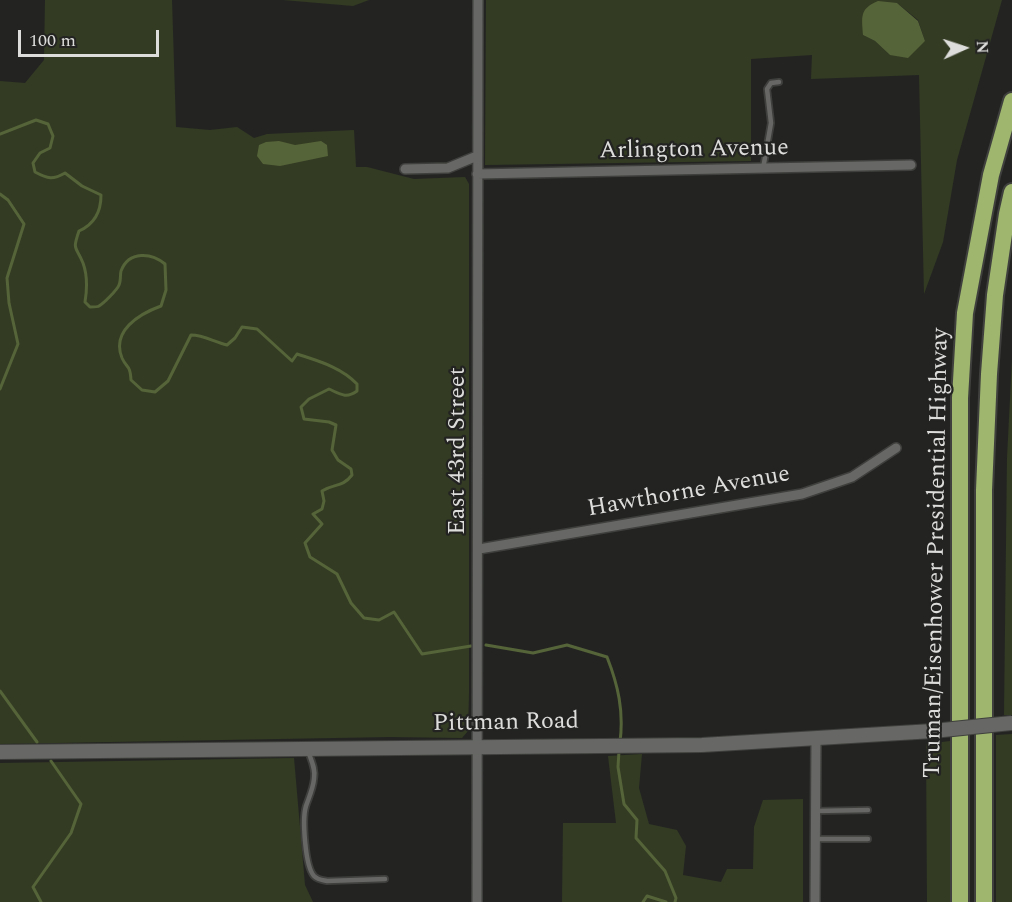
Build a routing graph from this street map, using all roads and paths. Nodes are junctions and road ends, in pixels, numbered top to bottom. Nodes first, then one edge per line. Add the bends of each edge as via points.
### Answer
1 (478, 0) edge
2 (779, 82) dead end
3 (1012, 101) edge
4 (477, 156) junction
5 (911, 165) dead end
6 (405, 169) dead end
7 (763, 169) junction
8 (477, 174) junction
9 (1012, 192) edge
10 (896, 448) dead end
11 (479, 549) junction
12 (1012, 723) edge
13 (816, 738) junction
14 (477, 747) junction
15 (307, 749) junction
16 (0, 752) edge
17 (868, 810) dead end
18 (815, 811) junction
19 (815, 839) junction
20 (868, 839) dead end
21 (386, 879) dead end
22 (477, 902) edge
23 (814, 902) edge
24 (960, 902) edge
25 (984, 902) edge

1 - 4 street, East 43rd Street
2 - 7 lane via 767,88 771,123
3 - 24 highway, Truman/Eisenhower Presidential Highway via 991,176 965,313 960,387
4 - 6 street via 448,168
4 - 8 street, East 43rd Street
5 - 7 street, Arlington Avenue
7 - 8 street, Arlington Avenue
8 - 11 street, East 43rd Street
9 - 25 highway, Truman/Eisenhower Presidential Highway via 995,295 984,478
10 - 11 street, Hawthorne Avenue via 852,477 802,494
11 - 14 street, East 43rd Street
12 - 13 street, Pittman Road, bridge
13 - 14 street, Pittman Road
13 - 18 street
14 - 15 street, Pittman Road
14 - 22 street, East 43rd Street
15 - 16 street, Pittman Road
15 - 21 lane via 315,778 305,808 308,864 313,875 327,881
17 - 18 lane
18 - 19 street
19 - 20 lane
19 - 23 street

